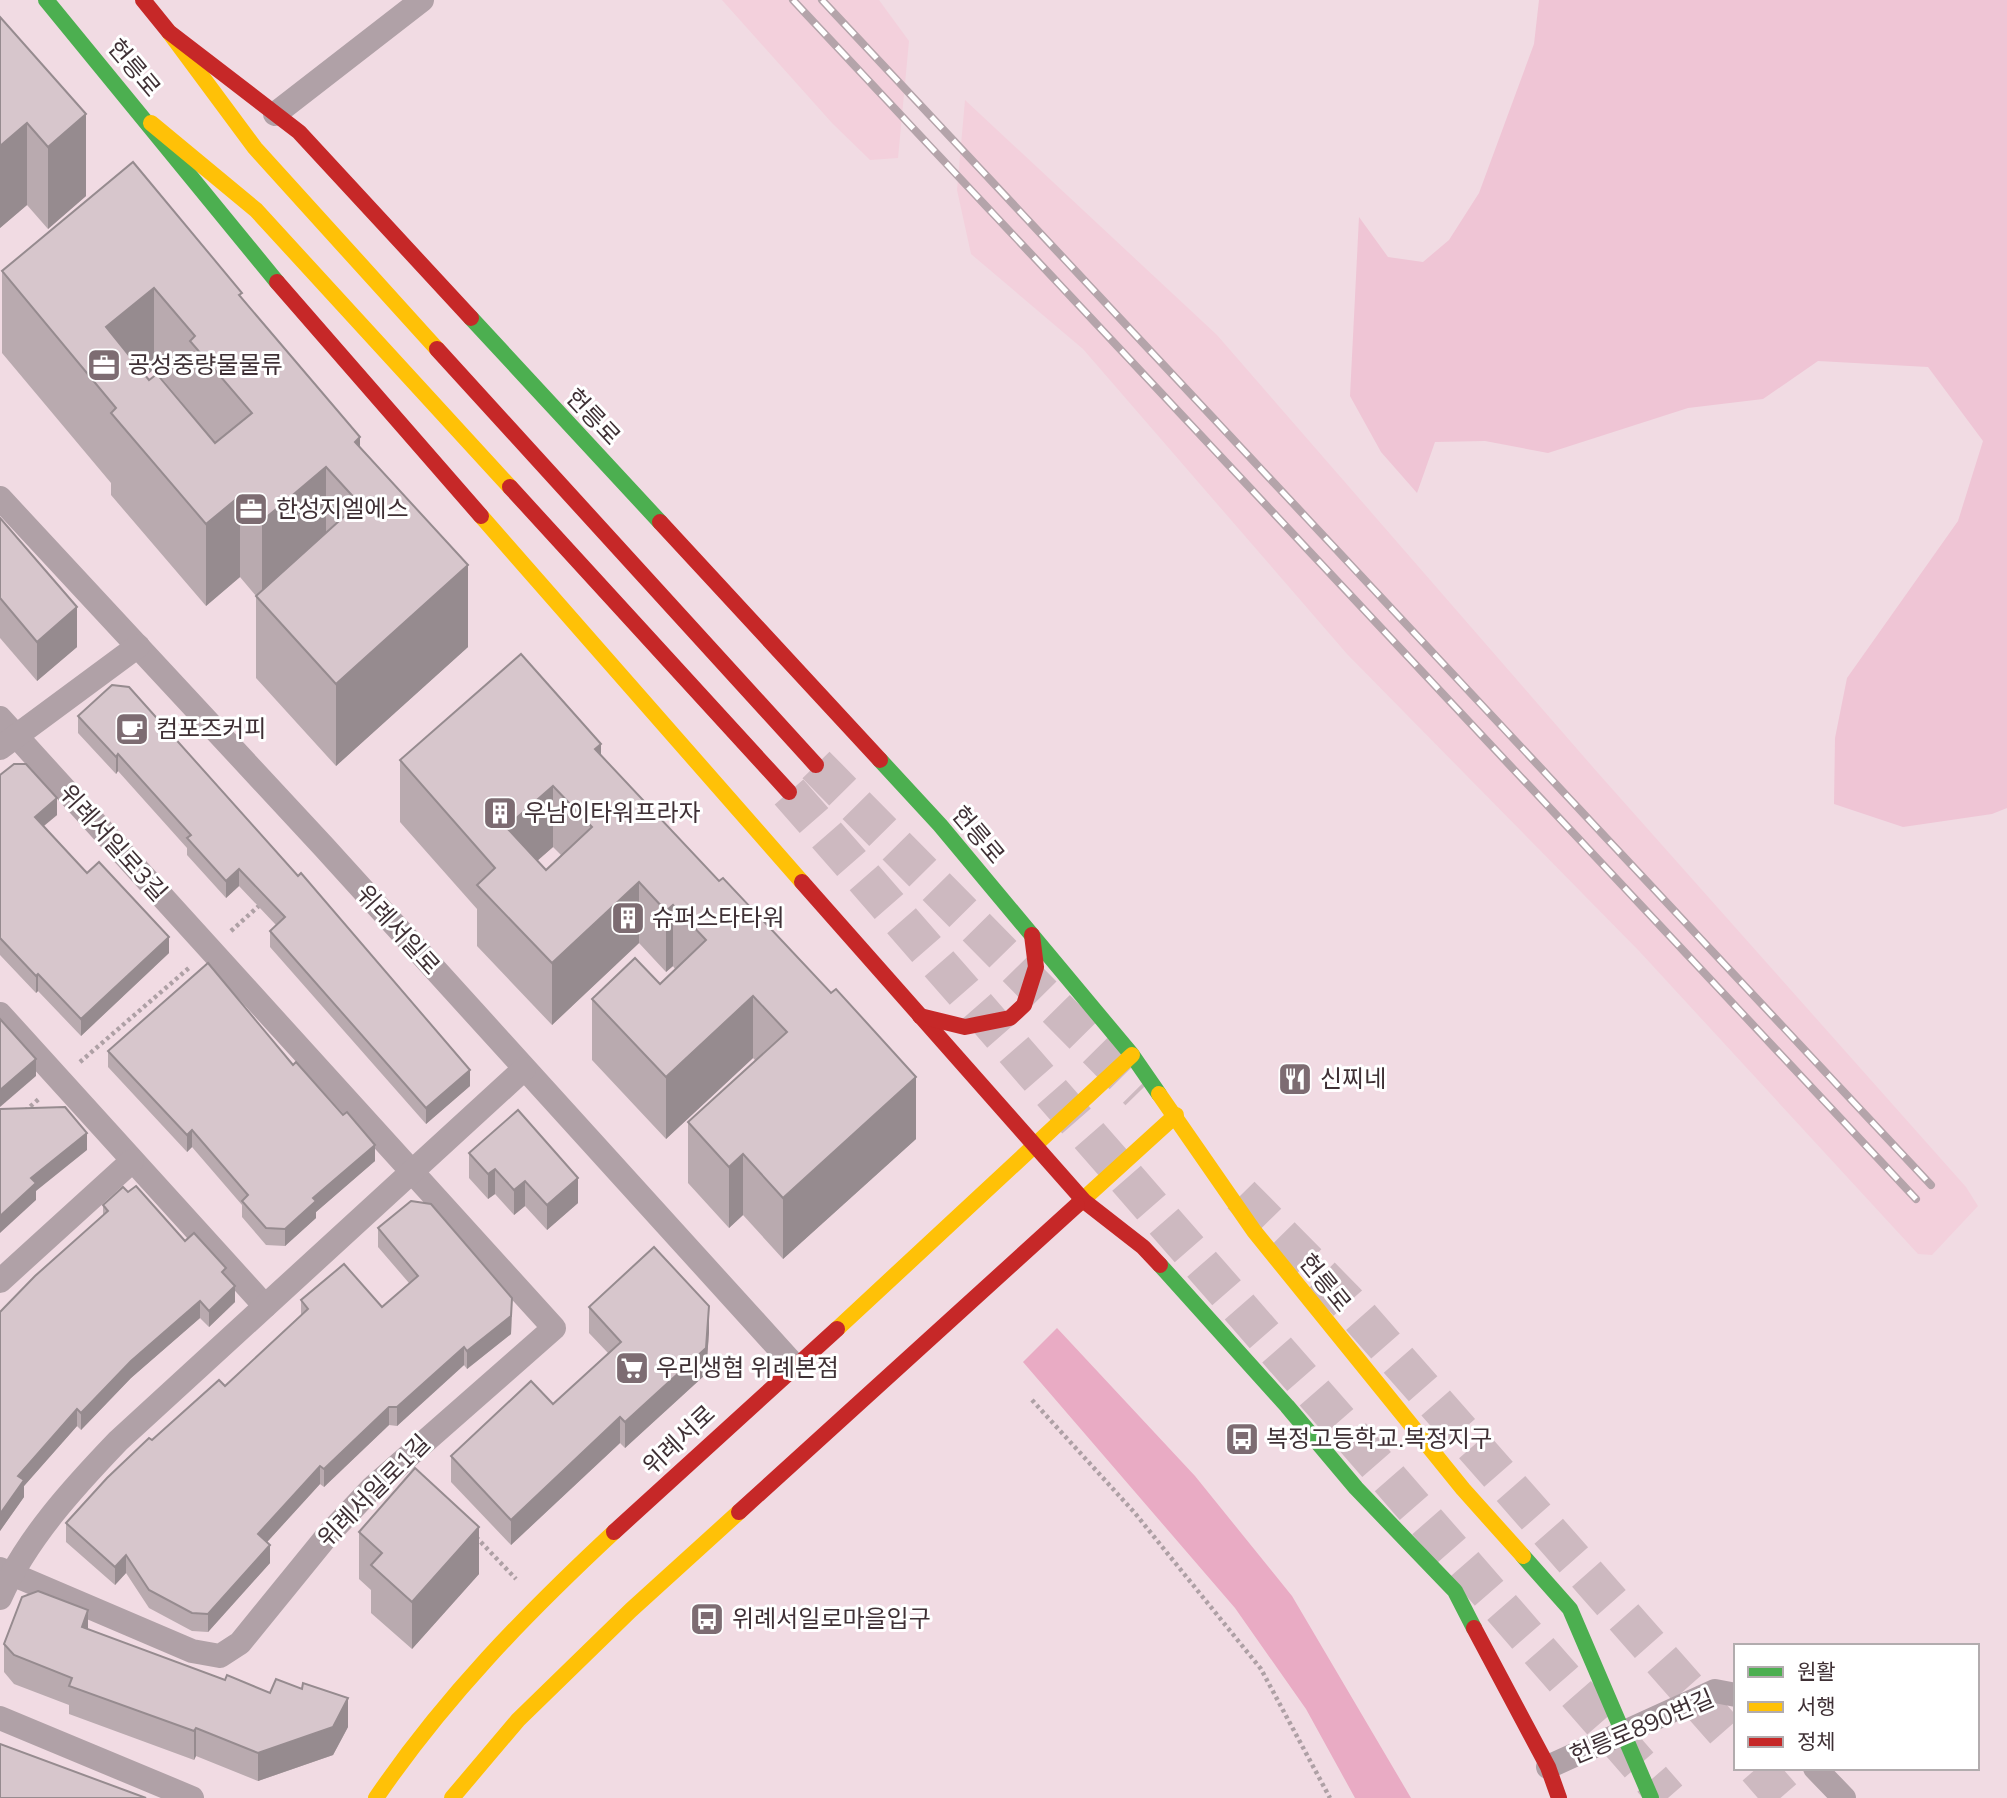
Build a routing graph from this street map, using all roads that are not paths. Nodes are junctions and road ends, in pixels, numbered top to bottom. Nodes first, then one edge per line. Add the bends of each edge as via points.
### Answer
1 (46, 0) edge
2 (143, 0) edge
3 (422, 0) edge
4 (169, 32) junction
5 (275, 114) junction
6 (151, 123) junction
7 (0, 498) edge
8 (138, 646) junction
9 (5, 734) edge
10 (817, 765) tunnel mouth
11 (789, 792) tunnel mouth
12 (1032, 935) junction
13 (211, 949) joint
14 (0, 1014) edge
15 (920, 1016) junction
16 (1132, 1055) junction
17 (524, 1069) junction
18 (1176, 1115) junction
19 (1036, 1149) junction
20 (132, 1161) junction
21 (414, 1171) junction
22 (1084, 1201) junction
23 (0, 1281) edge
24 (265, 1306) junction
25 (794, 1365) junction
26 (6, 1571) edge
27 (0, 1598) edge
28 (1734, 1695) edge
29 (0, 1718) edge
30 (1625, 1734) junction
31 (1548, 1767) junction
32 (1817, 1770) edge
33 (192, 1798) edge
34 (376, 1798) edge
35 (452, 1798) edge
36 (1559, 1798) edge
37 (1651, 1798) edge
38 (1844, 1798) edge

1 - 6 main road, 헌릉로
2 - 4 main road, 헌릉로
3 - 5 street
4 - 5 main road, 헌릉로
4 - 10 main road via 255,148
5 - 12 main road, 헌릉로 via 299,132 864,742
6 - 11 main road via 257,210
6 - 15 main road, 헌릉로 via 306,316
7 - 8 street, 위례서일로
8 - 9 street, 위례서일로3길
8 - 17 street, 위례서일로
9 - 13 street, 위례서일로3길
12 - 15 main road via 1036,967 1024,1005 1010,1018 965,1027
12 - 16 main road, 헌릉로
13 - 21 street, 위례서일로1길
14 - 20 street
15 - 19 main road, 헌릉로
16 - 18 main road, 헌릉로
16 - 19 main road, 위례서로
17 - 21 street
17 - 25 street, 위례서일로
18 - 22 main road
18 - 30 main road, 헌릉로 via 1254,1231 1322,1318 1463,1489 1570,1609
19 - 22 main road, 헌릉로
19 - 25 main road, 위례서로
20 - 23 street
20 - 24 street
21 - 24 street
21 - 26 street, 위례서일로1길 via 554,1328 372,1488 303,1563 240,1643 220,1656 192,1651
22 - 31 main road, 헌릉로 via 1143,1247 1356,1488 1455,1591
22 - 35 main road via 631,1610 519,1720
24 - 26 street via 118,1441
25 - 34 main road, 위례서로 via 538,1602 454,1691
26 - 27 street
28 - 30 street, 헌릉로890번길 via 1715,1692
29 - 33 street
30 - 31 street, 헌릉로890번길
30 - 37 main road, 헌릉로
31 - 36 main road, 헌릉로
32 - 38 street

